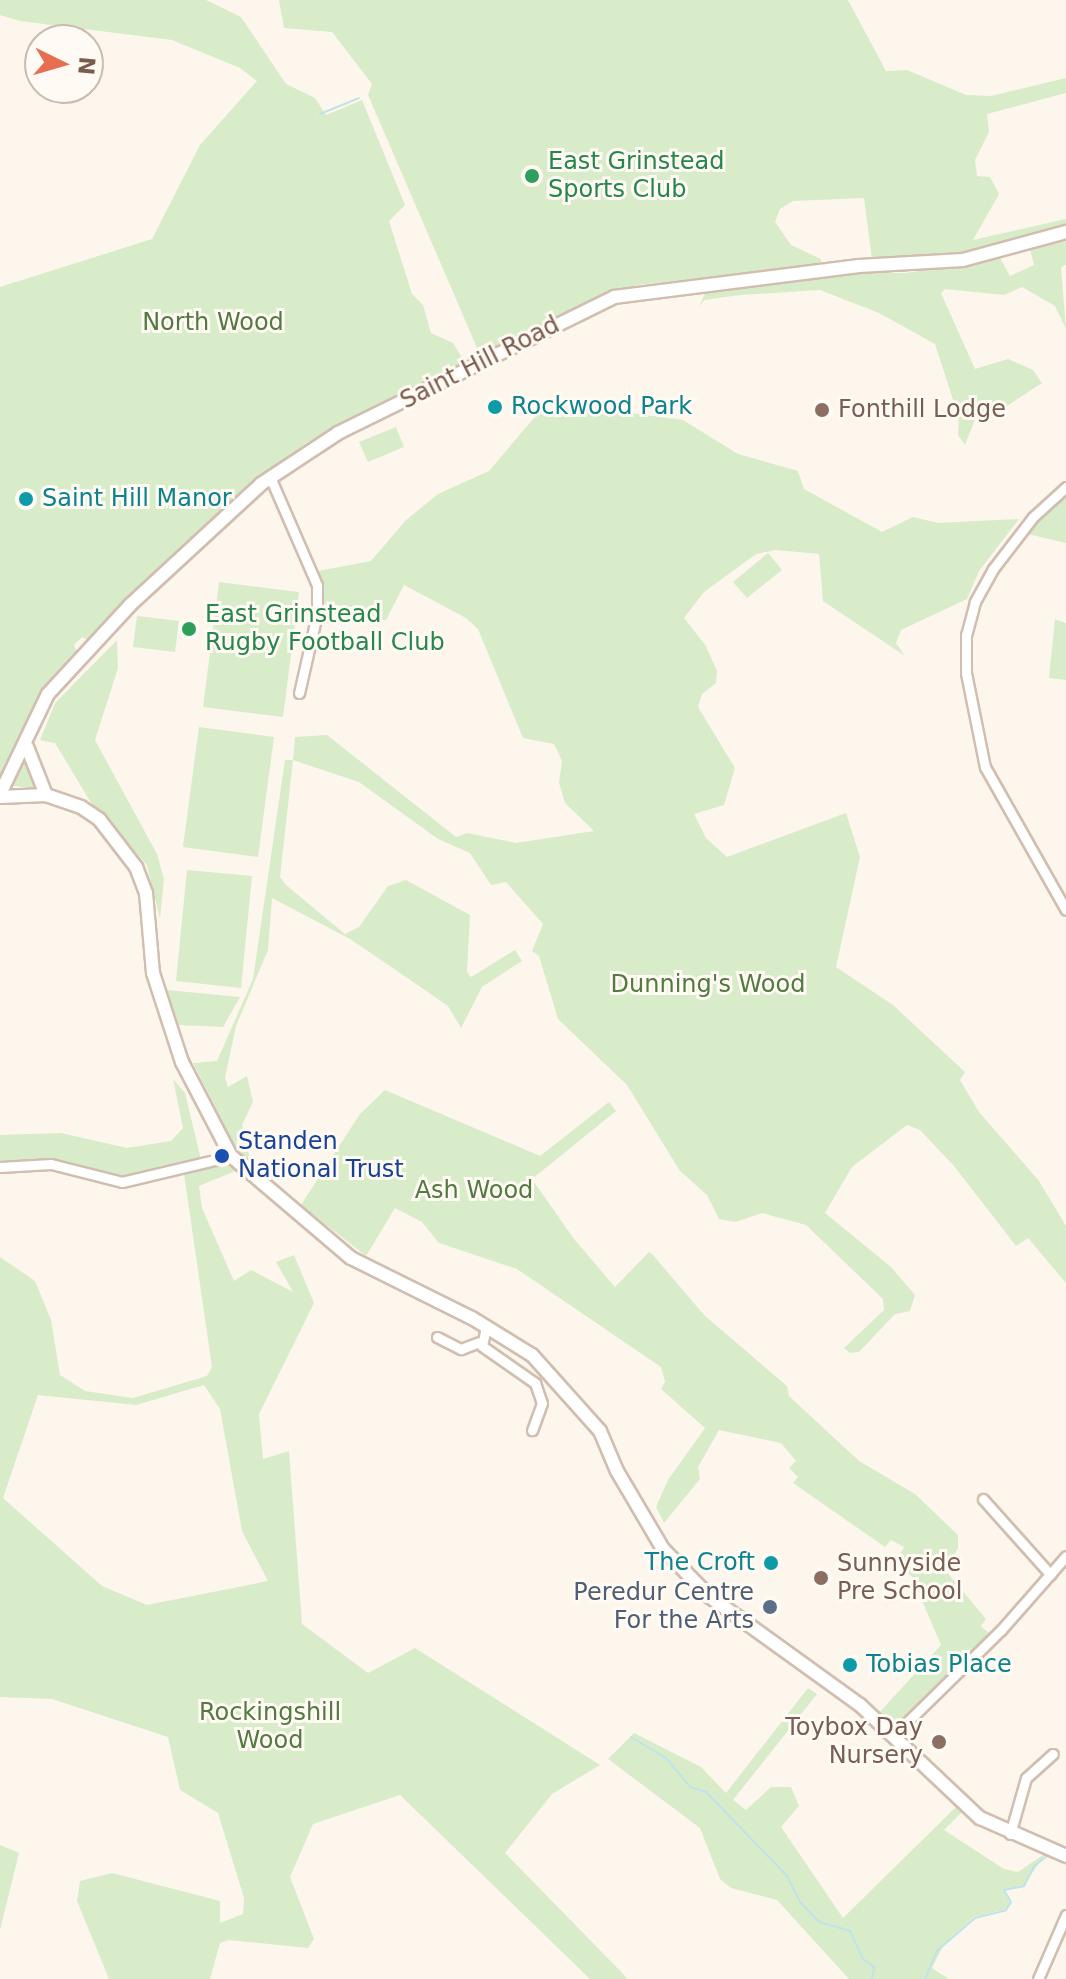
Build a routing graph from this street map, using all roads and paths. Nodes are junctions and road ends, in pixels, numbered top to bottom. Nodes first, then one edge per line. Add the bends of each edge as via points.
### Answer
1 (1066, 232) edge
2 (270, 477) junction
3 (1066, 487) edge
4 (299, 693) dead end
5 (27, 747) junction
6 (0, 795) edge
7 (46, 795) junction
8 (1066, 910) edge
9 (231, 1156) junction
10 (0, 1167) edge
11 (486, 1327) junction
12 (437, 1337) dead end
13 (479, 1342) junction
14 (532, 1430) dead end
15 (983, 1499) dead end
16 (1066, 1556) edge
17 (1050, 1574) junction
18 (895, 1734) junction
19 (1053, 1754) dead end
20 (1010, 1834) junction
21 (1066, 1856) edge
22 (1066, 1915) edge
23 (1038, 1979) edge

1 - 2 street, Saint Hill Road via 963,260 847,268 614,297 338,433
2 - 4 street via 317,585 317,614
2 - 5 street, Saint Hill Road via 130,605 56,686 37,710
3 - 8 street via 1033,517 993,569 975,602 966,635 966,673 985,767
5 - 6 street, Saint Hill Road
5 - 7 street
6 - 7 street
7 - 9 street via 99,819 136,867 146,893 153,973 182,1062
9 - 10 street via 122,1182 51,1164
9 - 11 street via 351,1258
11 - 13 street
11 - 18 street via 532,1355 566,1387 600,1431 663,1549 710,1597
12 - 13 street via 461,1349
13 - 14 street via 535,1383 542,1403
15 - 17 street
16 - 17 street
17 - 18 street
18 - 20 street via 943,1786 980,1818
19 - 20 street via 1026,1778
20 - 21 street
22 - 23 street

